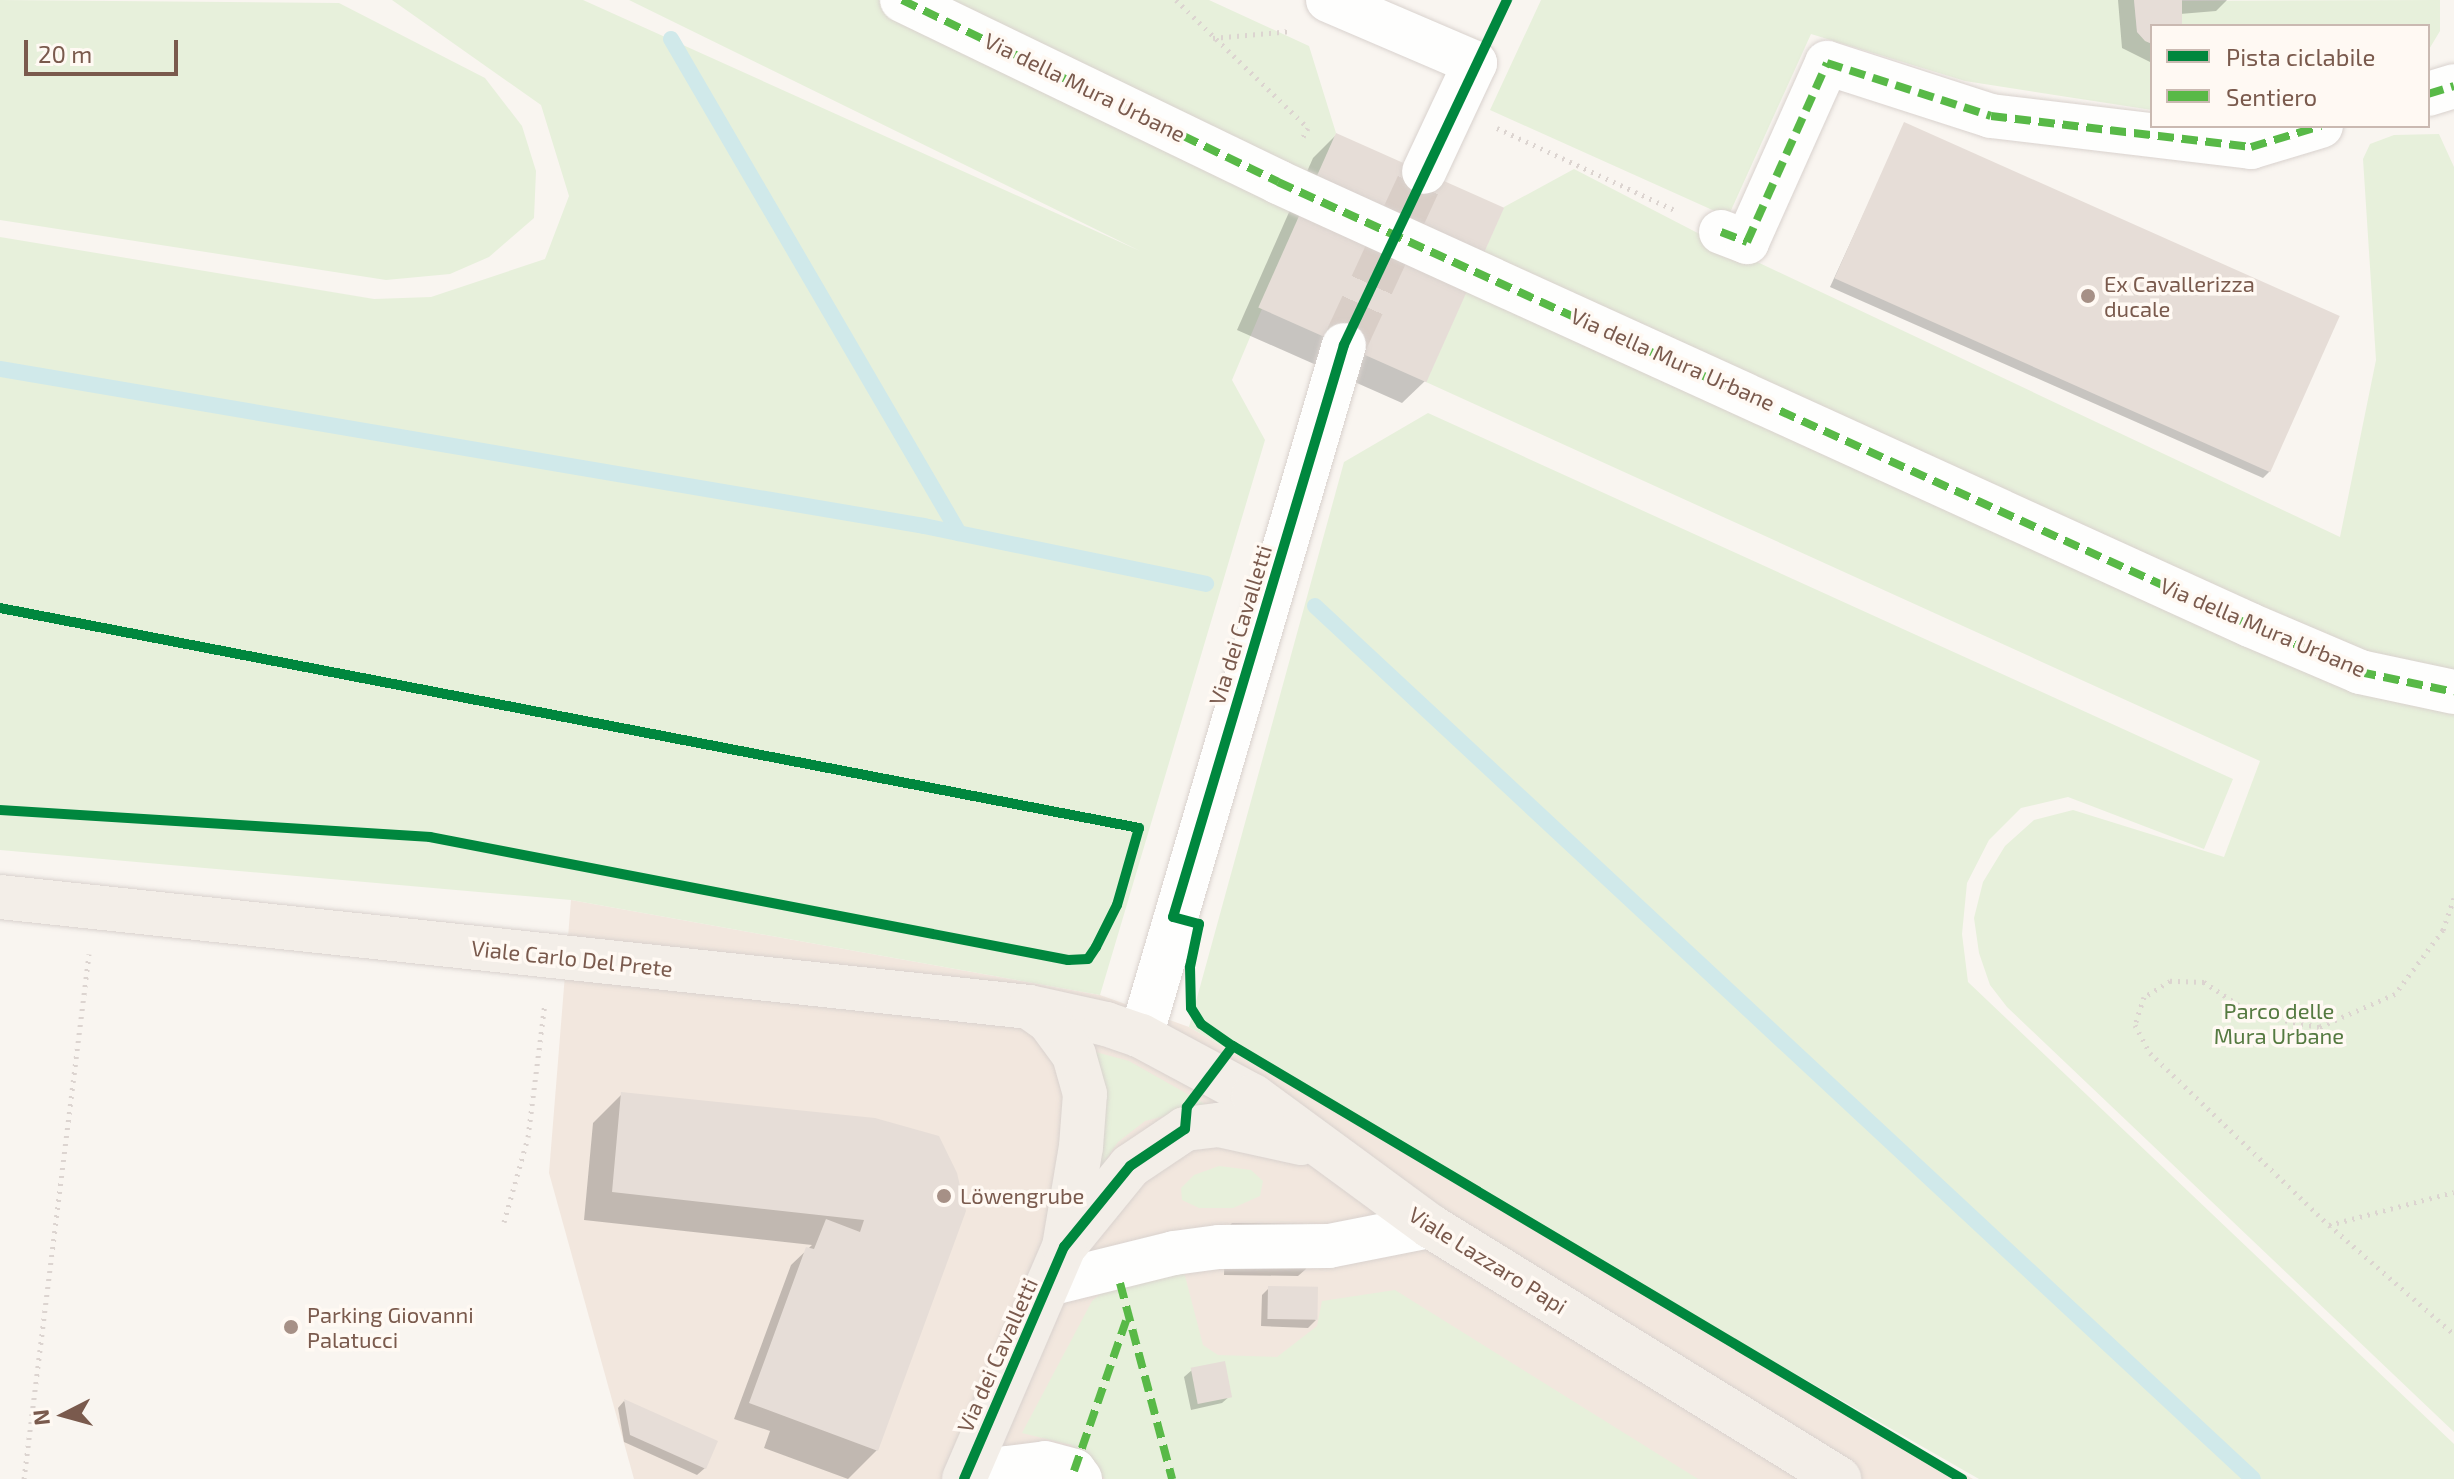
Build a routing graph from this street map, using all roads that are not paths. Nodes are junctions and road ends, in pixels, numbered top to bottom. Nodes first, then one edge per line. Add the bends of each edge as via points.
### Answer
1 (902, 0) edge
2 (1328, 0) edge
3 (2454, 86) edge
4 (2430, 93) edge
5 (2314, 128) edge
6 (1424, 172) tunnel mouth
7 (1721, 232) road end
8 (1344, 345) tunnel mouth
9 (2454, 692) edge
10 (0, 897) edge
11 (1029, 1007) junction
12 (1141, 1036) junction
13 (1331, 1155) junction
14 (1430, 1226) junction
15 (1057, 1266) junction
16 (964, 1479) edge
17 (988, 1479) edge
18 (1080, 1479) edge
19 (1839, 1479) edge

1 - 9 street, Via della Mura Urbane via 1278,182 2250,625 2360,672
2 - 6 street via 1475,63
3 - 4 street
5 - 7 street via 2251,147 1991,116 1827,63 1747,242
8 - 12 street, Via dei Cavalletti
10 - 11 main road, Viale Carlo Del Prete
11 - 12 main road, Viale Carlo Del Prete
11 - 15 main road via 1067,1041 1085,1094
12 - 13 main road, Viale Lazzaro Papi via 1253,1096
13 - 14 main road, Viale Lazzaro Papi
13 - 15 main road via 1267,1131 1219,1125 1185,1129 1130,1166
14 - 15 street via 1329,1246 1219,1247
14 - 19 main road, Viale Lazzaro Papi
15 - 16 main road, Via dei Cavalletti
17 - 18 street via 1007,1468 1045,1463 1074,1471

